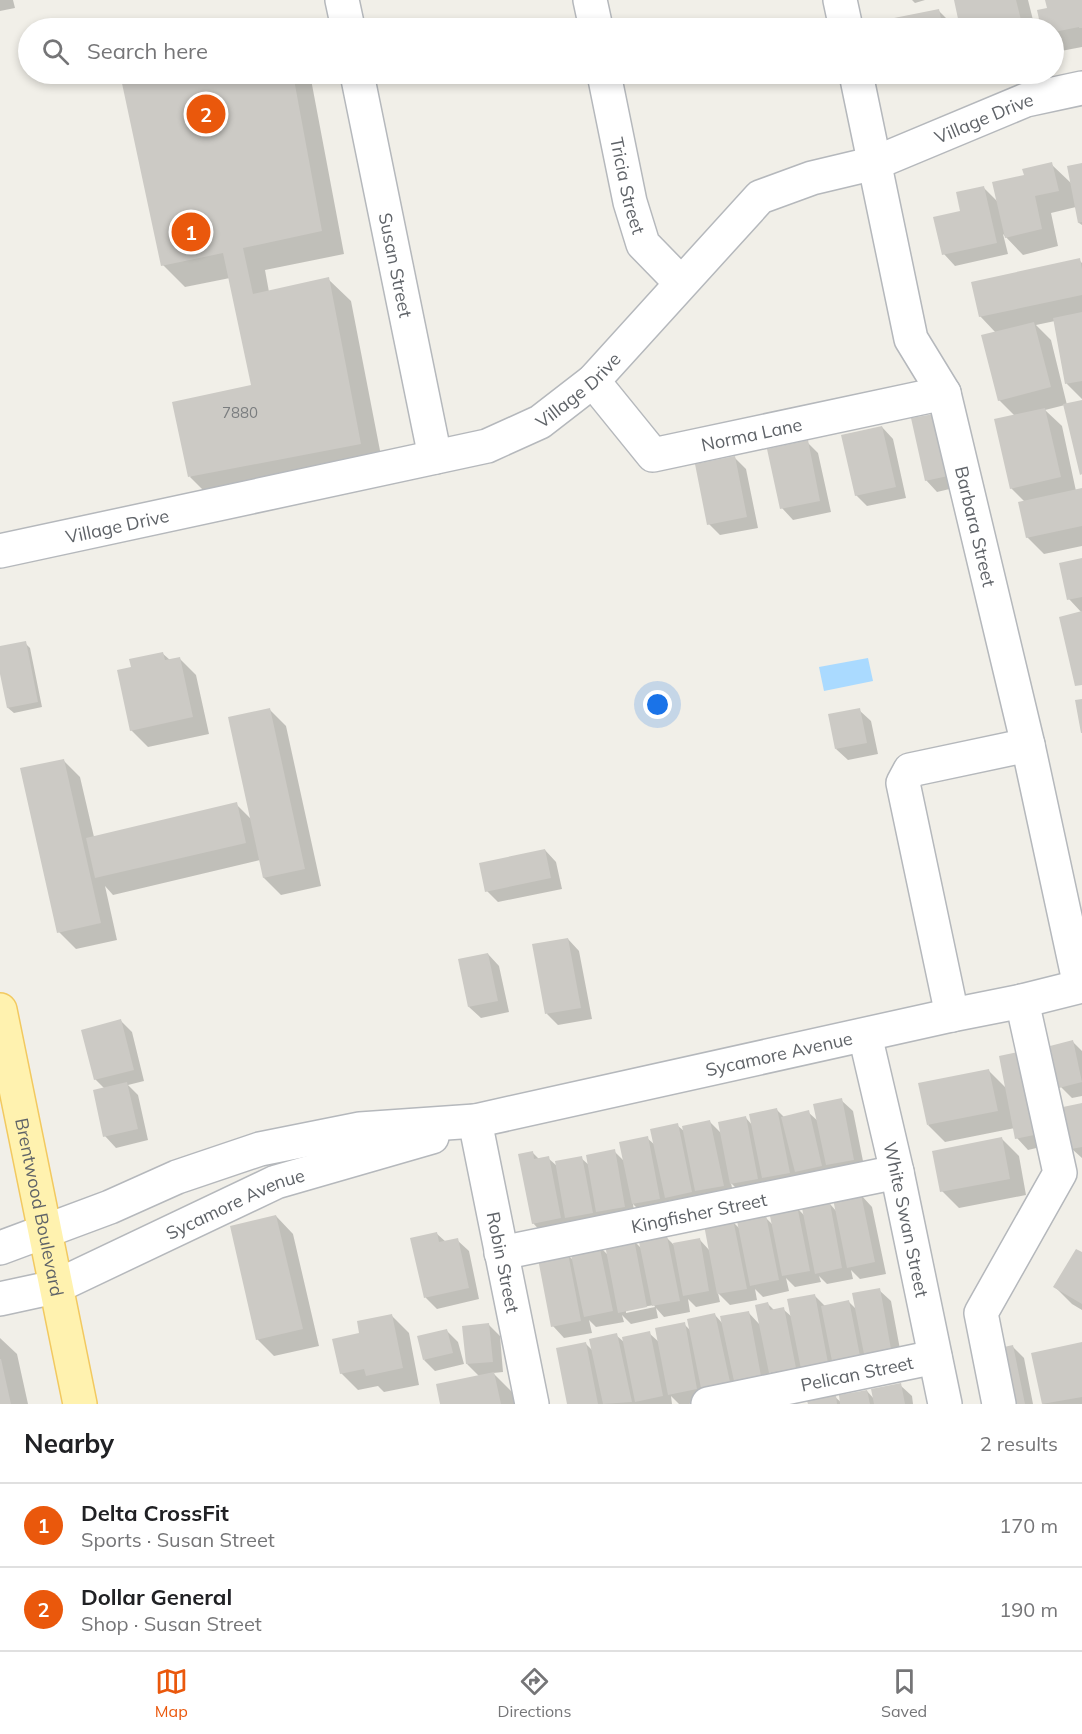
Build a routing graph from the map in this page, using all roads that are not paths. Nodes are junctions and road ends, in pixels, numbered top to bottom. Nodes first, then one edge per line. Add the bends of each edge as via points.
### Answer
1 (342, 0) edge
2 (590, 0) edge
3 (840, 0) edge
4 (346, 18) edge
5 (594, 18) edge
6 (844, 18) edge
7 (359, 84) edge
8 (606, 84) edge
9 (858, 84) edge
10 (1082, 88) edge
11 (875, 163) junction
12 (681, 283) junction
13 (593, 381) junction
14 (944, 393) junction
15 (435, 458) junction
16 (0, 551) edge
17 (1028, 745) junction
18 (1081, 986) edge
19 (1022, 1001) junction
20 (0, 1010) edge
21 (952, 1015) junction
22 (865, 1035) junction
23 (475, 1120) junction
24 (897, 1172) junction
25 (45, 1232) junction
26 (0, 1248) edge
27 (501, 1253) junction
28 (55, 1287) junction
29 (0, 1299) edge
30 (935, 1357) junction
31 (80, 1404) edge
32 (532, 1404) edge
33 (708, 1404) edge
34 (945, 1404) edge
35 (999, 1404) edge

1 - 4 street
2 - 5 street
3 - 6 street
7 - 15 street, Susan Street
8 - 12 street, Tricia Street via 630,202 643,244
9 - 11 street, Barbara Street
10 - 11 street, Village Drive via 1026,100
11 - 12 street, Village Drive via 812,178 760,197
11 - 14 street, Barbara Street via 910,339
12 - 13 street, Village Drive
13 - 14 street, Norma Lane via 653,455
13 - 15 street, Village Drive via 540,422 487,446
14 - 17 street, Barbara Street
15 - 16 street, Village Drive
17 - 18 street, Barbara Street
17 - 21 street via 910,770 903,783
18 - 19 street, Sycamore Avenue
19 - 21 street, Sycamore Avenue
19 - 35 street via 1060,1173 981,1313
20 - 25 main road, Brentwood Boulevard
21 - 22 street, Sycamore Avenue
22 - 23 street, Sycamore Avenue
22 - 24 street, White Swan Street
23 - 25 street, Sycamore Avenue via 360,1129 260,1149 177,1177
23 - 27 street, Robin Street
23 - 28 street, Sycamore Avenue via 419,1142 276,1182
24 - 27 street, Kingfisher Street
24 - 30 street, White Swan Street
25 - 26 street, Sycamore Avenue
25 - 28 main road, Brentwood Boulevard
27 - 32 street, Robin Street
28 - 29 street, Sycamore Avenue
28 - 31 main road, Brentwood Boulevard
30 - 33 street, Pelican Street
30 - 34 street, White Swan Street

